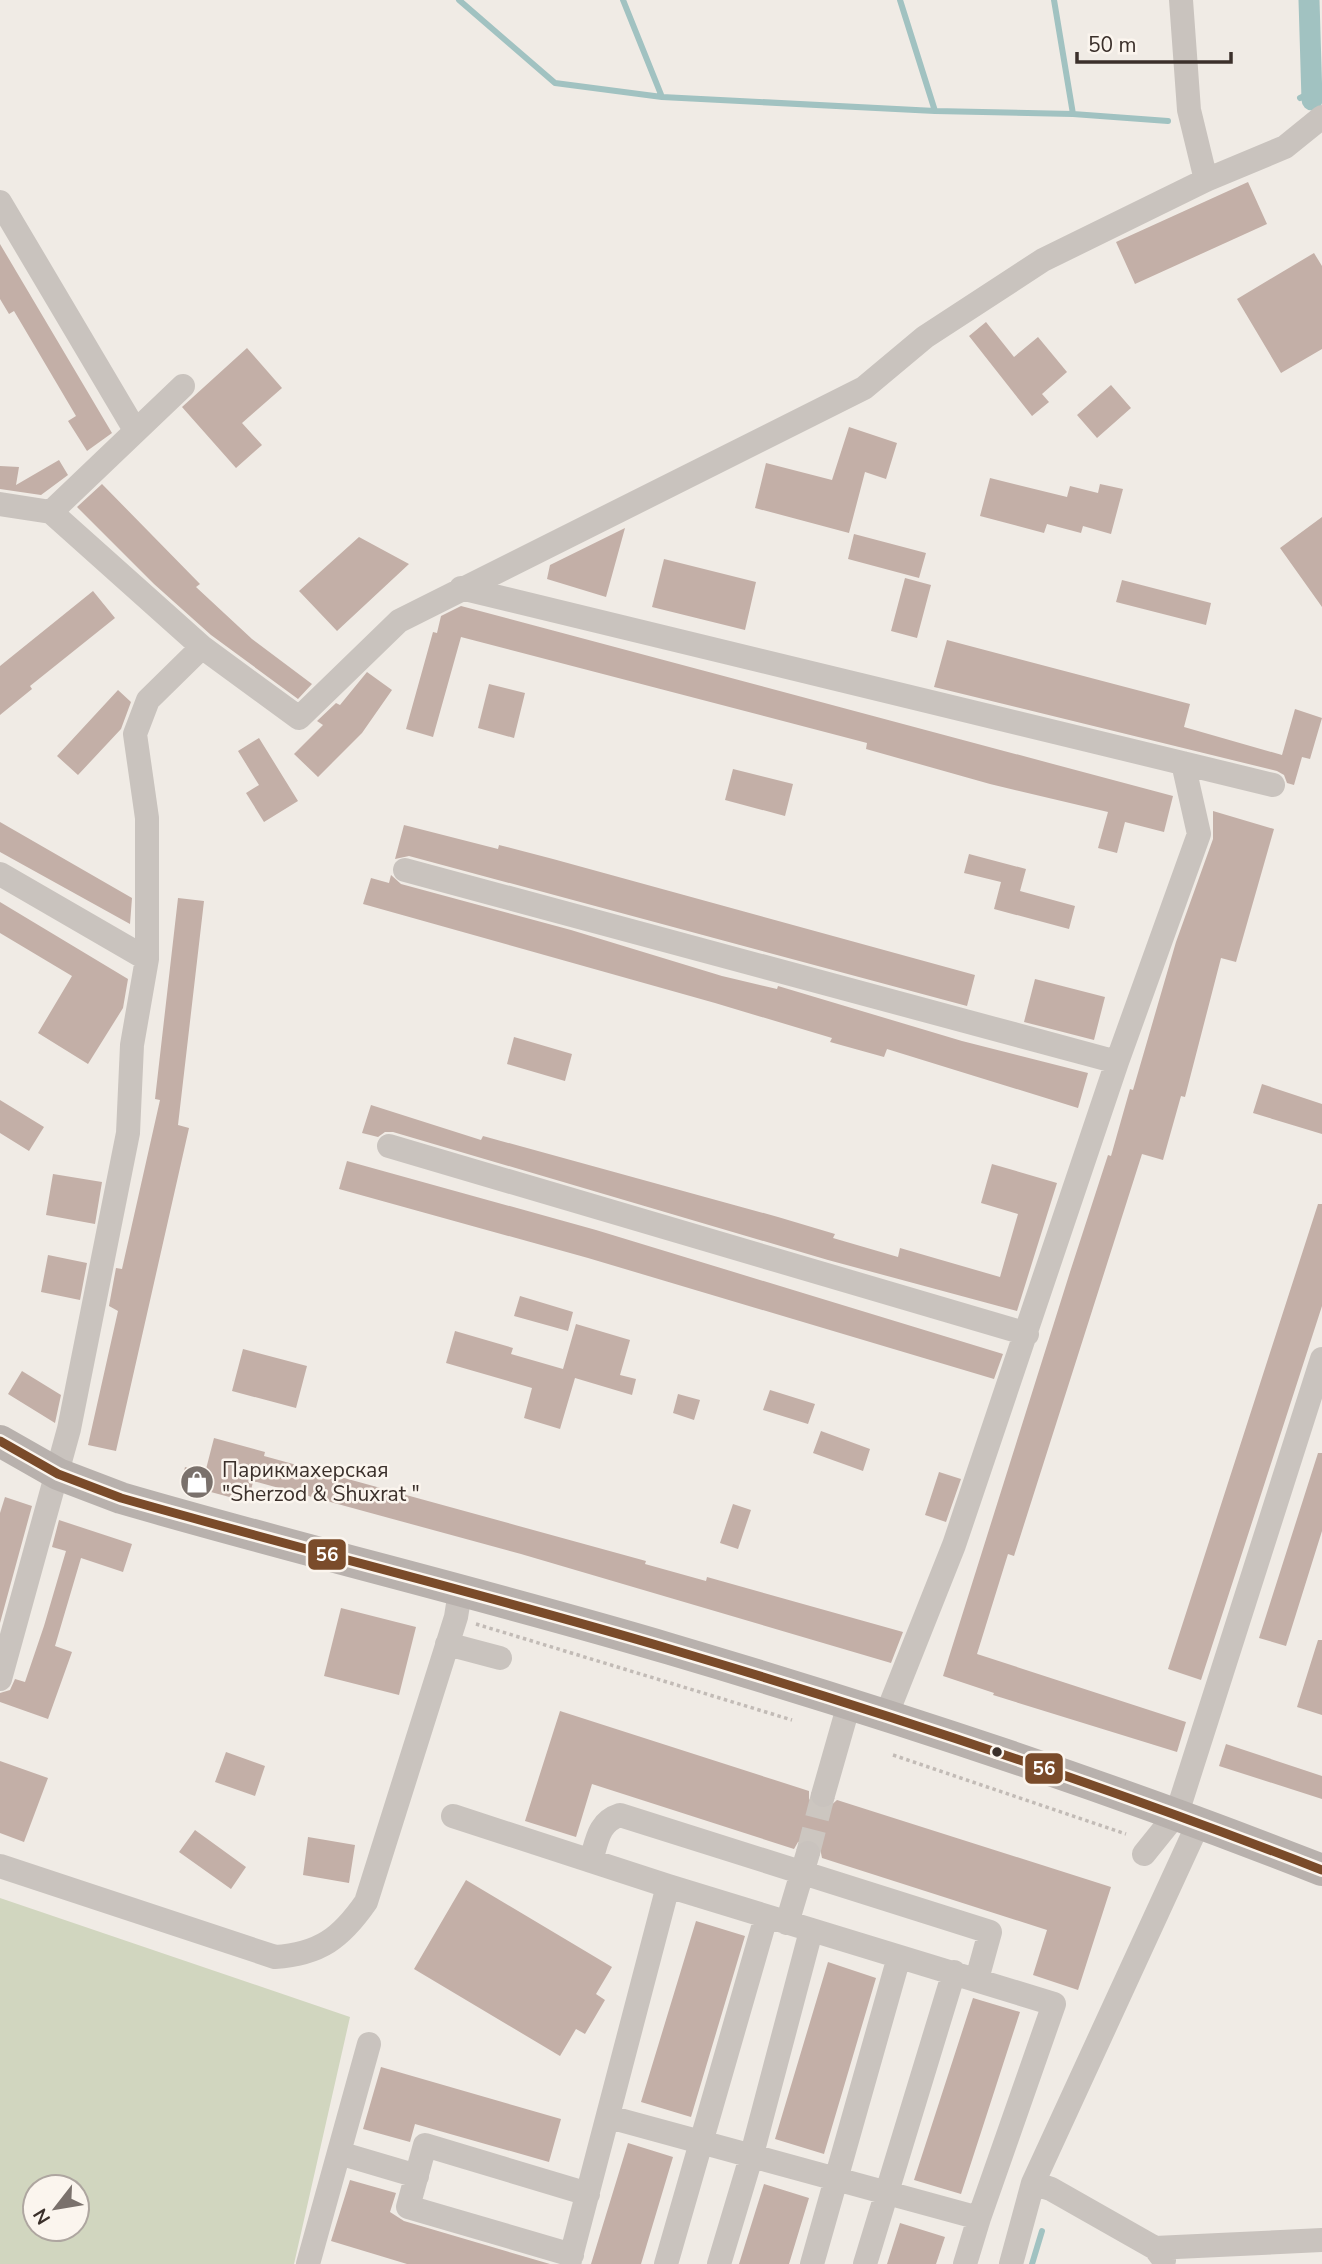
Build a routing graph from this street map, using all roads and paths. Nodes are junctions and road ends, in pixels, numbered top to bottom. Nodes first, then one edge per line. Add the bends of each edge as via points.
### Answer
1 (1181, 0) edge
2 (1322, 117) edge
3 (1206, 180) junction
4 (0, 202) edge
5 (183, 386) dead end
6 (135, 430) junction
7 (0, 505) edge
8 (51, 512) junction
9 (461, 588) junction
10 (202, 648) junction
11 (1183, 763) junction
12 (1273, 785) dead end
13 (405, 870) dead end
14 (0, 874) edge
15 (148, 959) junction
16 (1117, 1062) junction
17 (389, 1146) dead end
18 (1027, 1334) junction
19 (1322, 1359) edge
20 (0, 1441) edge
21 (58, 1474) junction
22 (460, 1591) junction
23 (476, 1624) dead end
24 (447, 1644) junction
25 (499, 1658) dead end
26 (0, 1679) edge
27 (849, 1704) junction
28 (886, 1716) junction
29 (792, 1720) dead end
30 (893, 1755) dead end
31 (823, 1795) tunnel mouth
32 (453, 1816) dead end
33 (1188, 1817) junction
34 (1126, 1834) dead end
35 (1144, 1854) dead end
36 (591, 1861) junction
37 (805, 1863) junction
38 (0, 1866) edge
39 (1322, 1870) edge
40 (668, 1886) junction
41 (777, 1920) junction
42 (811, 1931) junction
43 (899, 1957) junction
44 (954, 1972) junction
45 (977, 1979) junction
46 (369, 2044) dead end
47 (609, 2117) junction
48 (701, 2140) junction
49 (339, 2153) junction
50 (752, 2154) junction
51 (417, 2176) junction
52 (838, 2179) junction
53 (1033, 2183) junction
54 (588, 2194) junction
55 (979, 2218) junction
56 (1322, 2240) edge
57 (1161, 2256) edge
58 (570, 2260) edge
59 (308, 2264) edge
60 (666, 2264) edge
61 (719, 2264) edge
62 (813, 2264) edge
63 (865, 2264) edge
64 (965, 2264) edge
65 (1011, 2264) edge

1 - 3 street via 1189,110
2 - 3 street via 1285,147
3 - 9 street via 1044,260 925,337 864,388
4 - 6 street
5 - 6 street
6 - 8 street
7 - 8 street
8 - 10 street
9 - 10 street via 398,621 299,718
9 - 11 street
10 - 15 street via 148,700 135,734 147,818
11 - 12 street
11 - 16 street via 1199,834
13 - 16 street
14 - 15 street
15 - 21 street via 132,1045 128,1133
16 - 18 street
17 - 18 street
18 - 28 street via 954,1545
19 - 33 street
20 - 21 main road
21 - 22 main road via 133,1502
21 - 26 street
22 - 24 street
22 - 27 main road
23 - 29 path
24 - 25 street
24 - 38 street via 366,1902 348,1929 324,1945 302,1955 275,1957
27 - 28 main road
27 - 31 street
28 - 33 main road
30 - 34 path
32 - 36 street
33 - 35 street
33 - 39 main road
33 - 53 street
36 - 37 street via 600,1829 608,1819 620,1815
36 - 40 street
37 - 41 street
37 - 45 street via 990,1931
40 - 41 street
40 - 47 street
41 - 42 street
41 - 48 street
42 - 43 street
42 - 50 street
43 - 44 street
43 - 52 street
44 - 45 street
44 - 63 street
45 - 55 street via 1054,2004
46 - 49 street
47 - 48 street
47 - 54 street
48 - 50 street
48 - 60 street
49 - 51 street
49 - 59 street
50 - 52 street
50 - 61 street
51 - 54 street via 425,2145
51 - 58 street via 408,2207
52 - 55 street
52 - 62 street
53 - 57 street via 1051,2189
53 - 65 street
54 - 58 street
55 - 64 street
56 - 57 street

